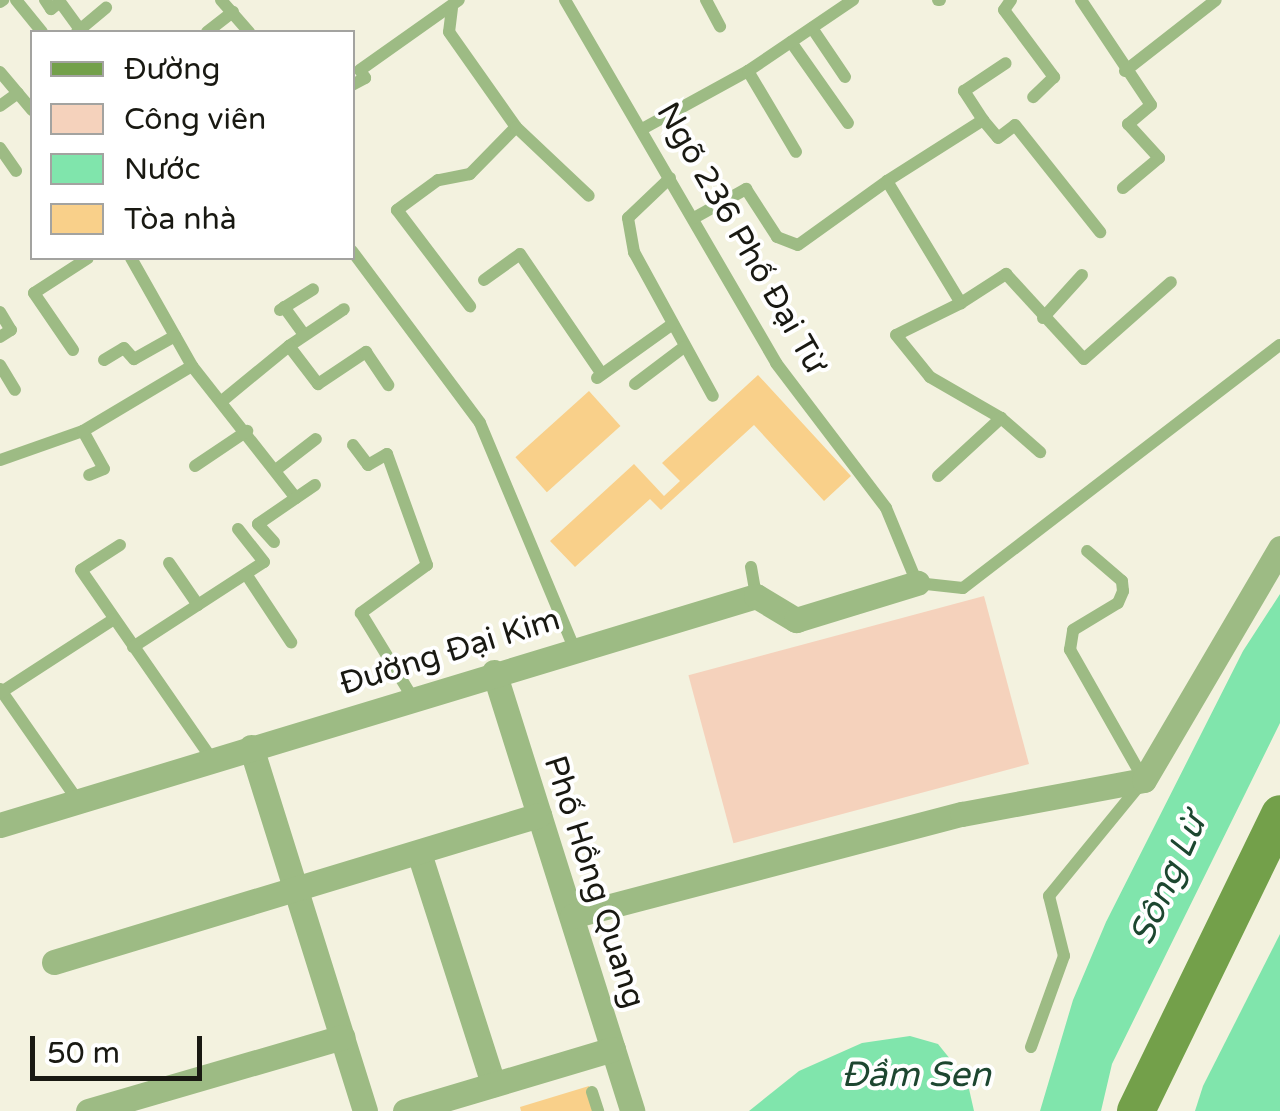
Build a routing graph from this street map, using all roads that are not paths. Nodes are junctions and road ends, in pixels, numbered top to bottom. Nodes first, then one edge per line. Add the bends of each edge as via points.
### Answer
1 (16, 0) edge
2 (45, 0) edge
3 (221, 0) edge
4 (565, 0) edge
5 (706, 0) edge
6 (853, 0) edge
7 (1012, 0) edge
8 (1216, 0) edge
9 (1084, 1) edge
10 (456, 4) edge
11 (106, 8) dead end
12 (233, 12) junction
13 (720, 26) dead end
14 (812, 28) junction
15 (40, 30) edge
16 (78, 30) edge
17 (80, 30) edge
18 (210, 30) edge
19 (246, 30) edge
20 (790, 42) junction
21 (1006, 63) dead end
22 (748, 71) junction
23 (1125, 71) junction
24 (0, 72) edge
25 (845, 77) dead end
26 (355, 83) edge
27 (18, 93) junction
28 (1033, 97) dead end
29 (0, 106) edge
30 (30, 108) edge
31 (983, 120) junction
32 (848, 123) dead end
33 (516, 127) junction
34 (644, 128) junction
35 (0, 148) edge
36 (796, 152) dead end
37 (16, 171) dead end
38 (670, 178) junction
39 (888, 181) junction
40 (1123, 188) dead end
41 (589, 196) dead end
42 (694, 218) junction
43 (1100, 232) dead end
44 (355, 255) edge
45 (85, 260) edge
46 (132, 260) edge
47 (1082, 275) dead end
48 (484, 280) dead end
49 (1171, 282) dead end
50 (312, 289) dead end
51 (961, 304) junction
52 (470, 306) dead end
53 (344, 309) dead end
54 (0, 312) edge
55 (1042, 318) junction
56 (671, 326) junction
57 (304, 335) junction
58 (175, 336) junction
59 (0, 337) edge
60 (1280, 345) edge
61 (288, 346) junction
62 (684, 347) junction
63 (73, 350) dead end
64 (104, 360) dead end
65 (0, 365) edge
66 (192, 366) junction
67 (388, 384) dead end
68 (635, 384) dead end
69 (15, 390) dead end
70 (712, 396) dead end
71 (222, 401) junction
72 (1001, 418) junction
73 (83, 431) junction
74 (247, 431) junction
75 (316, 439) dead end
76 (353, 445) dead end
77 (1040, 452) dead end
78 (0, 460) edge
79 (195, 466) dead end
80 (277, 469) junction
81 (89, 475) dead end
82 (938, 476) dead end
83 (315, 485) dead end
84 (296, 498) junction
85 (238, 529) dead end
86 (274, 542) dead end
87 (120, 545) dead end
88 (1280, 548) edge
89 (1088, 551) dead end
90 (169, 563) dead end
91 (751, 568) dead end
92 (246, 574) junction
93 (917, 583) junction
94 (756, 596) junction
95 (198, 605) junction
96 (114, 618) junction
97 (291, 642) dead end
98 (132, 647) junction
99 (574, 648) junction
100 (494, 672) junction
101 (1, 691) edge
102 (412, 697) junction
103 (251, 747) junction
104 (212, 759) junction
105 (1144, 780) junction
106 (78, 801) junction
107 (1280, 814) edge
108 (538, 815) junction
109 (0, 825) edge
110 (419, 853) junction
111 (296, 890) junction
112 (572, 916) junction
113 (54, 962) dead end
114 (342, 1037) junction
115 (1032, 1047) dead end
116 (612, 1049) junction
117 (493, 1084) junction
118 (592, 1092) dead end
119 (88, 1111) edge
120 (366, 1111) edge
121 (404, 1111) edge
122 (598, 1111) edge
123 (632, 1111) edge
124 (1136, 1111) edge

1 - 15 lane
2 - 16 lane via 51,9 60,2
3 - 12 lane
4 - 34 lane, Ngõ 236 Phố Đại Từ
5 - 13 lane
6 - 14 lane
7 - 28 lane via 1004,10 1054,78
8 - 23 lane
9 - 23 lane
10 - 26 lane via 360,70 364,78
10 - 33 lane via 449,32
11 - 17 lane
12 - 18 lane
12 - 19 lane
14 - 20 lane
14 - 25 lane
20 - 22 lane
20 - 32 lane
21 - 31 lane via 964,91
22 - 34 lane
22 - 36 lane
23 - 40 lane via 1151,105 1128,124 1159,158
24 - 27 lane
27 - 29 lane
27 - 30 lane
31 - 39 lane
31 - 43 lane via 998,138 1015,125
33 - 41 lane
33 - 52 lane via 470,174 438,180 397,210
34 - 38 lane, Ngõ 236 Phố Đại Từ
35 - 37 lane
38 - 42 lane, Ngõ 236 Phố Đại Từ
38 - 56 lane via 628,218 634,252
39 - 42 lane via 798,245 776,237 746,189
39 - 51 lane
42 - 93 lane, Ngõ 236 Phố Đại Từ via 776,363 886,508
44 - 99 lane via 480,423
45 - 63 lane via 34,293
46 - 58 lane
47 - 55 lane
48 - 56 lane via 520,254 600,376
49 - 55 lane via 1084,359
50 - 57 lane via 282,308
51 - 55 lane via 1006,274
51 - 72 lane via 896,335 930,377
53 - 57 lane
54 - 59 lane via 11,330
56 - 62 lane
57 - 61 lane
58 - 64 lane via 134,359 124,348
58 - 66 lane
60 - 93 lane via 963,588
61 - 67 lane via 318,384 366,352
61 - 71 lane
62 - 68 lane
62 - 70 lane
65 - 69 lane
66 - 71 lane
66 - 73 lane
71 - 74 lane
72 - 77 lane
72 - 82 lane
73 - 78 lane
73 - 81 lane via 104,469
74 - 79 lane
74 - 80 lane
75 - 80 lane
76 - 102 lane via 368,465 386,454 427,565 360,612
80 - 84 lane
83 - 84 lane
84 - 86 lane via 258,524
85 - 92 lane via 264,562
87 - 96 lane via 81,570
88 - 105 street
89 - 105 lane via 1122,581 1124,591 1118,603 1073,630 1070,650
90 - 95 lane
91 - 94 lane
92 - 95 lane
92 - 97 lane
93 - 94 street via 796,620
94 - 99 street, Đường Đại Kim
95 - 98 lane
96 - 98 lane
96 - 101 lane
98 - 104 lane
99 - 100 street, Đường Đại Kim
100 - 102 street, Đường Đại Kim
100 - 108 street, Phố Hồng Quang
101 - 106 lane
102 - 103 street, Đường Đại Kim
103 - 104 street, Đường Đại Kim
103 - 111 street
104 - 106 street, Đường Đại Kim
105 - 112 street via 962,814
105 - 115 lane via 1049,896 1064,956
106 - 109 street, Đường Đại Kim
107 - 124 main road
108 - 110 street
108 - 112 street, Phố Hồng Quang
110 - 111 street
110 - 117 street
111 - 113 street
111 - 114 street
112 - 116 street, Phố Hồng Quang
114 - 119 street
114 - 120 street
116 - 117 street
116 - 123 street, Phố Hồng Quang
117 - 121 street
118 - 122 lane

